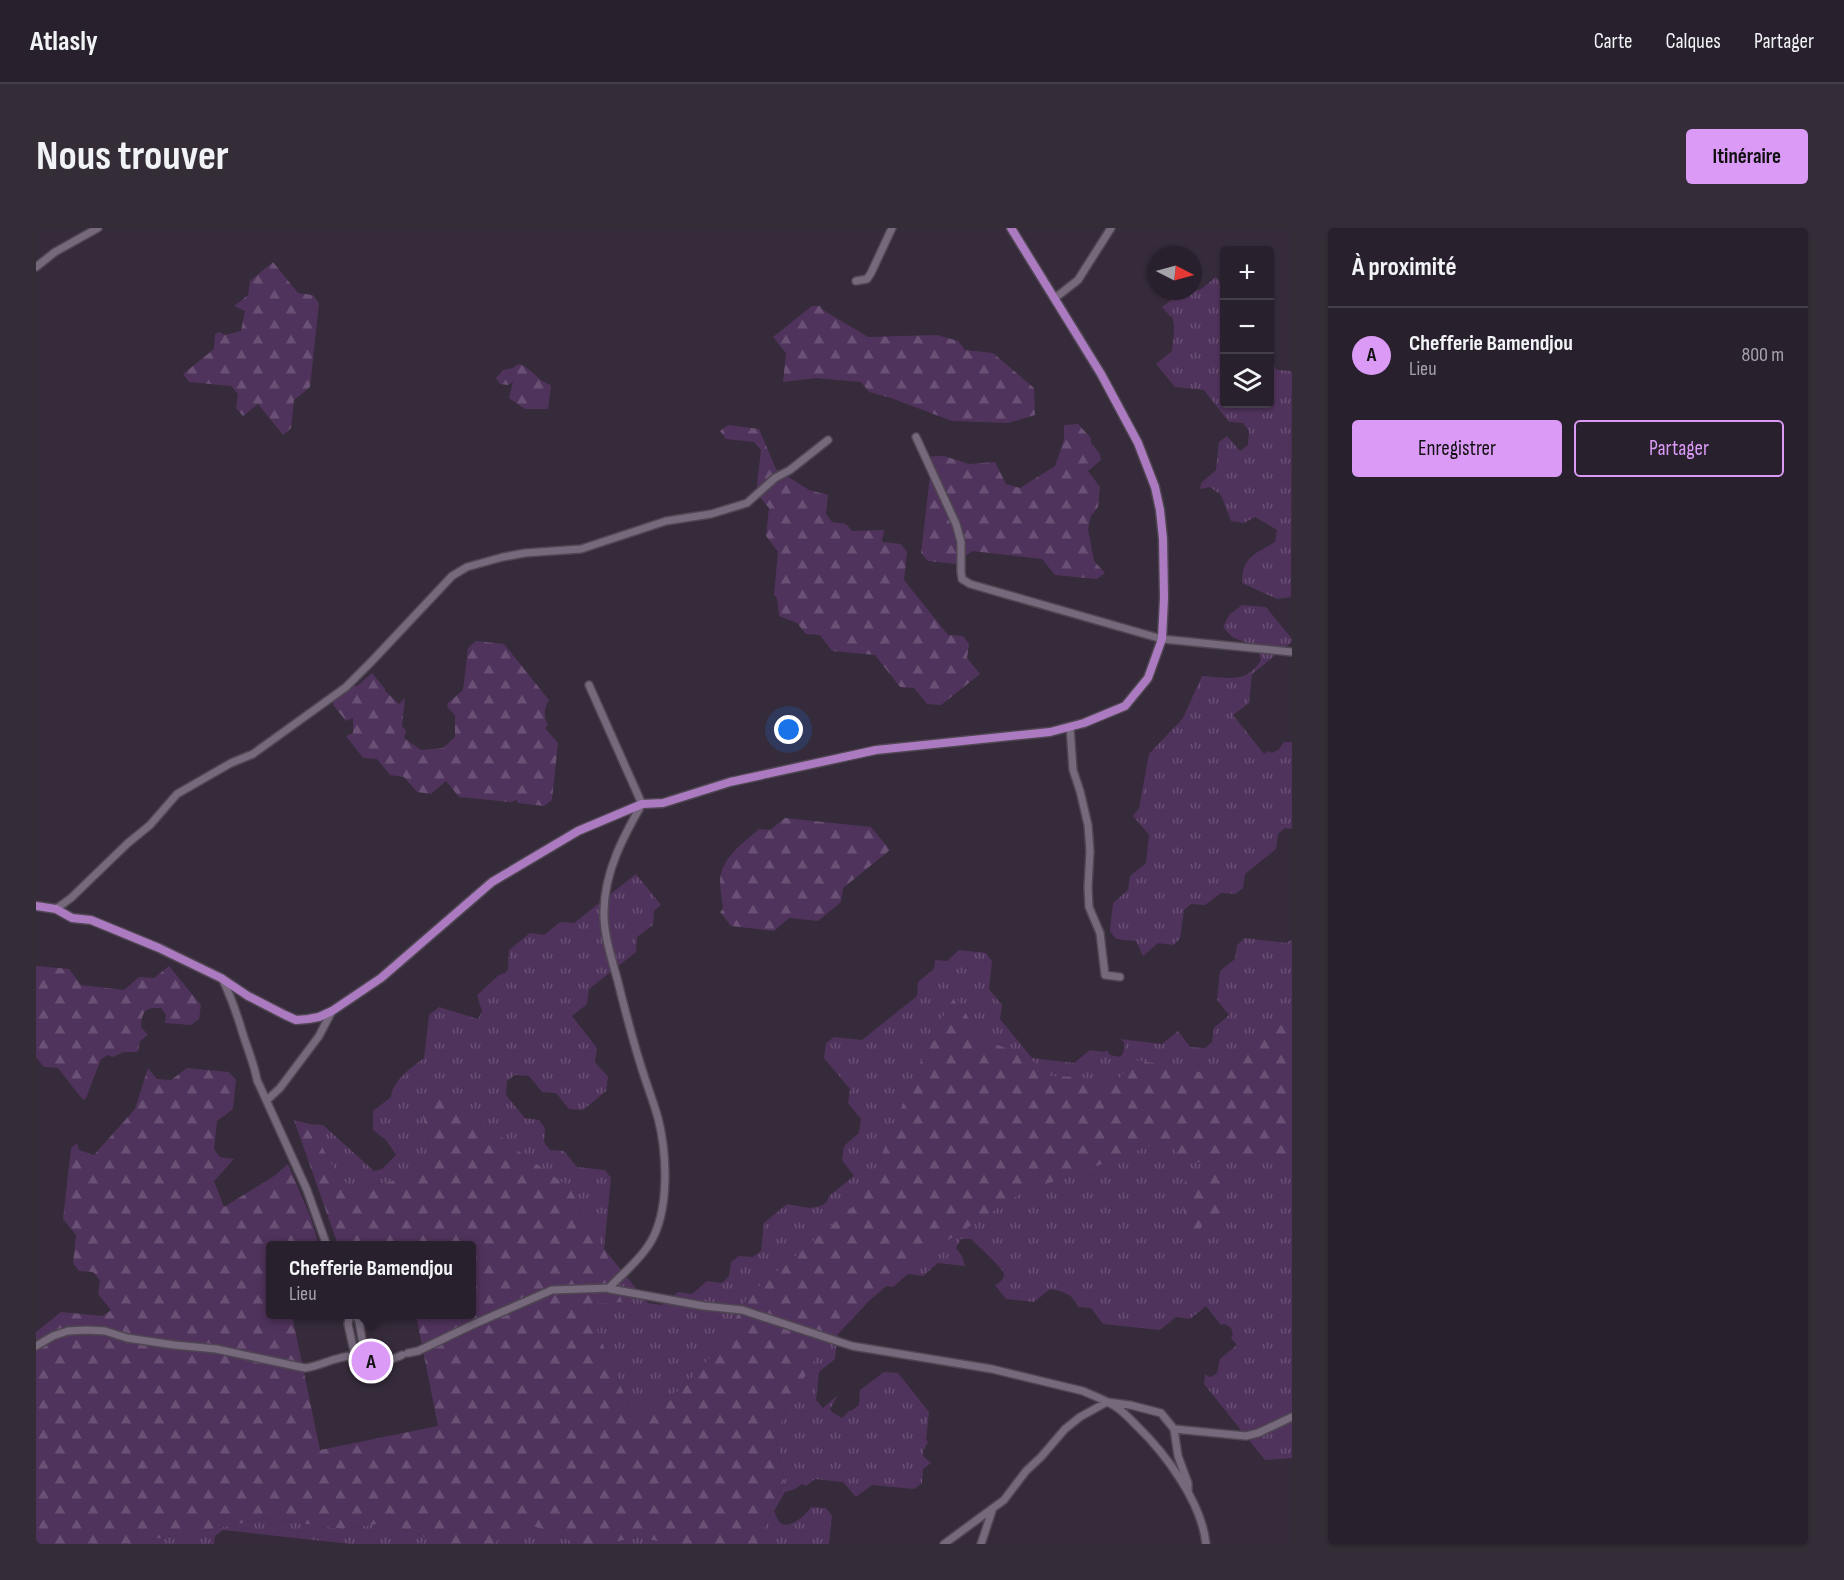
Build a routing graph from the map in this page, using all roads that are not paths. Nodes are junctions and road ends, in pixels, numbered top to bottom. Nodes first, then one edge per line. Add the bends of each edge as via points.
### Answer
1 (98, 228) edge
2 (892, 228) edge
3 (1011, 228) edge
4 (1111, 228) edge
5 (36, 267) edge
6 (856, 282) dead end
7 (1055, 298) junction
8 (916, 437) dead end
9 (828, 440) dead end
10 (1162, 639) junction
11 (1292, 652) edge
12 (589, 684) dead end
13 (1070, 727) junction
14 (642, 804) junction
15 (36, 906) edge
16 (56, 909) junction
17 (1120, 977) dead end
18 (221, 978) junction
19 (332, 1011) junction
20 (267, 1100) junction
21 (326, 1241) edge
22 (609, 1288) junction
23 (349, 1319) edge
24 (358, 1319) edge
25 (36, 1346) edge
26 (355, 1356) junction
27 (365, 1357) junction
28 (1107, 1402) junction
29 (1292, 1417) edge
30 (1174, 1429) junction
31 (1188, 1491) junction
32 (992, 1511) junction
33 (944, 1544) edge
34 (981, 1544) edge
35 (1206, 1544) edge

1 - 5 street
2 - 6 street via 867,279
3 - 7 main road
4 - 7 street via 1078,280
7 - 10 main road via 1138,442 1151,474 1162,539
8 - 10 street via 956,524 961,542 962,579
9 - 16 street via 747,503 666,521 581,549 525,553 466,567 452,576 346,687 253,754 177,794 150,825
10 - 11 street
10 - 13 main road via 1148,678 1125,706
12 - 14 street
13 - 14 main road via 876,750 740,779 663,803
13 - 17 street via 1073,770 1088,825 1089,907 1100,933 1105,975
14 - 19 main road via 578,831 492,882 381,978
14 - 22 street via 611,868 604,912 613,963 658,1118 663,1204 650,1243
15 - 16 main road
16 - 18 main road via 159,948
18 - 19 main road via 296,1020
18 - 20 street via 237,1010 257,1080
19 - 20 street via 319,1036
20 - 21 street
22 - 27 street via 552,1290 418,1351 388,1360
22 - 28 street via 741,1310 843,1343 992,1369 1083,1391
23 - 26 street
24 - 27 street
25 - 26 street via 68,1331 87,1330 216,1348 305,1368
26 - 27 street
28 - 30 street via 1161,1413
28 - 31 street via 1122,1411 1152,1441
28 - 32 street via 1065,1429
29 - 30 street via 1246,1436
30 - 31 street
31 - 35 street
32 - 33 street
32 - 34 street

